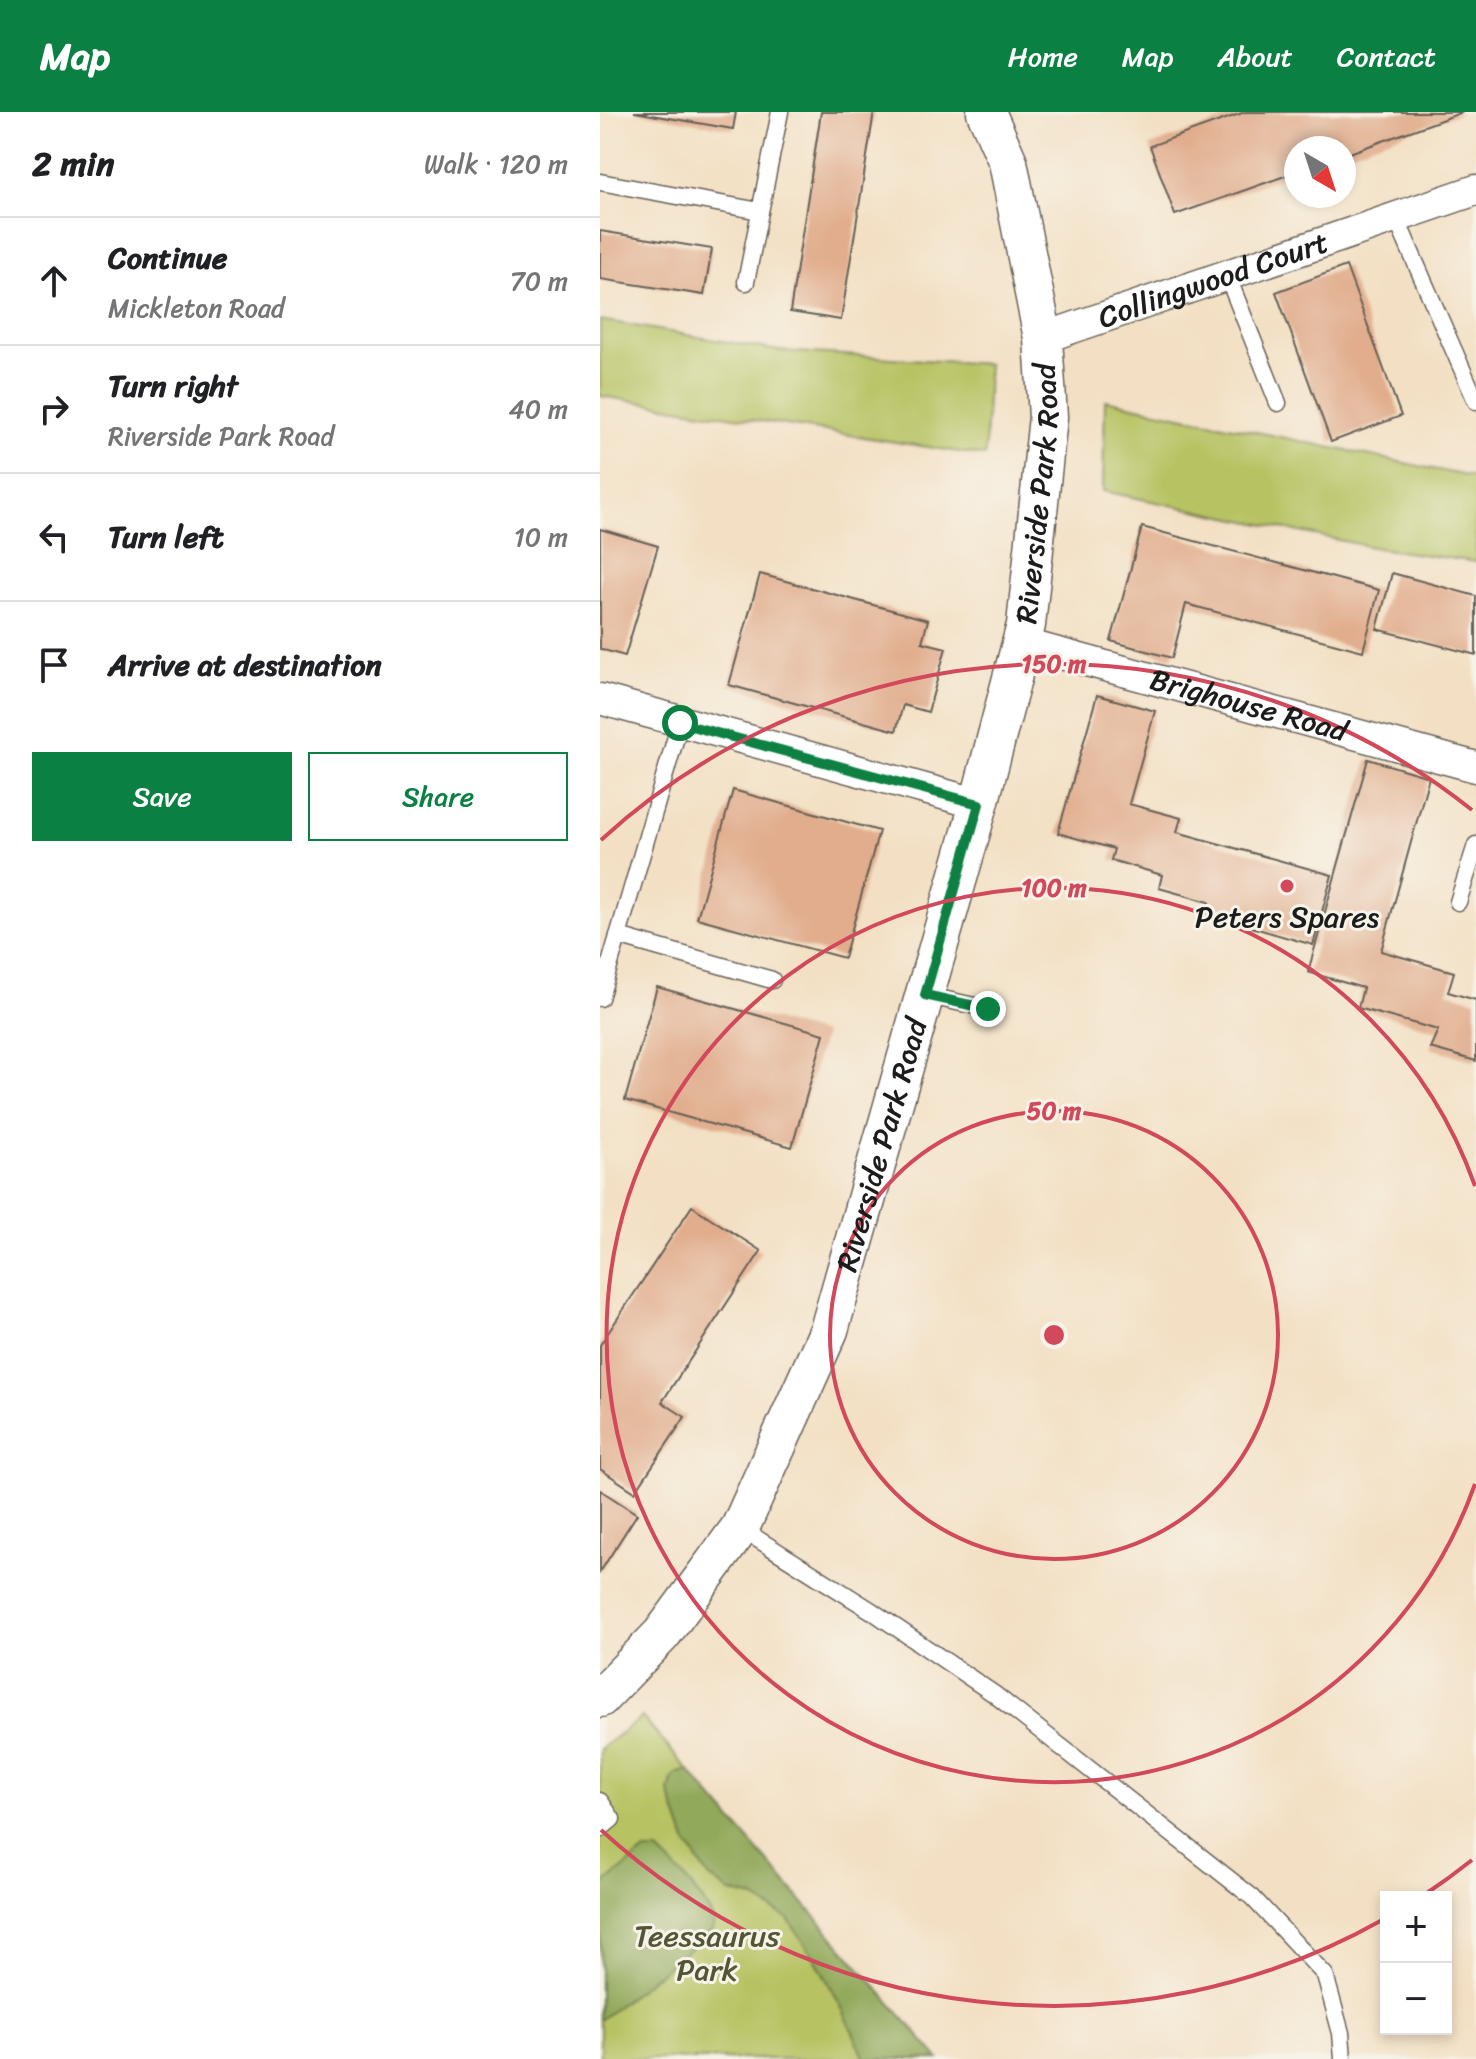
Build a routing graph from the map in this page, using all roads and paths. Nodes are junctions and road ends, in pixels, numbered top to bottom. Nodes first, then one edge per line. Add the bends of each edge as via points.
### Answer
1 (780, 112) edge
2 (986, 112) edge
3 (600, 182) edge
4 (1476, 190) edge
5 (760, 211) junction
6 (1396, 218) junction
7 (1227, 275) junction
8 (746, 282) dead end
9 (1043, 338) junction
10 (1476, 401) edge
11 (1278, 403) dead end
12 (1021, 643) junction
13 (600, 699) edge
14 (680, 723) junction
15 (1476, 767) edge
16 (979, 804) junction
17 (1476, 845) edge
18 (1458, 902) dead end
19 (618, 936) junction
20 (772, 980) dead end
21 (925, 995) junction
22 (600, 998) edge
23 (988, 1009) dead end
24 (740, 1528) junction
25 (600, 1698) edge
26 (600, 1801) edge
27 (600, 1829) edge
28 (1343, 2059) edge

1 - 5 lane
2 - 9 street, Riverside Park Road via 1008,162
3 - 5 lane
4 - 6 street, Collingwood Court
5 - 8 lane
6 - 7 street, Collingwood Court
6 - 10 lane
7 - 9 street, Collingwood Court
7 - 11 lane
9 - 12 street, Riverside Park Road via 1048,417
12 - 15 street, Brighouse Road
12 - 16 street, Riverside Park Road
13 - 14 street
14 - 16 street
14 - 19 lane
16 - 21 street, Riverside Park Road
17 - 18 lane
19 - 20 lane
19 - 22 lane
21 - 23 lane
21 - 24 street, Riverside Park Road via 829,1330
24 - 25 street, Riverside Park Road via 662,1634
24 - 28 lane via 994,1694 1252,1897 1325,1975
26 - 27 lane via 612,1819

